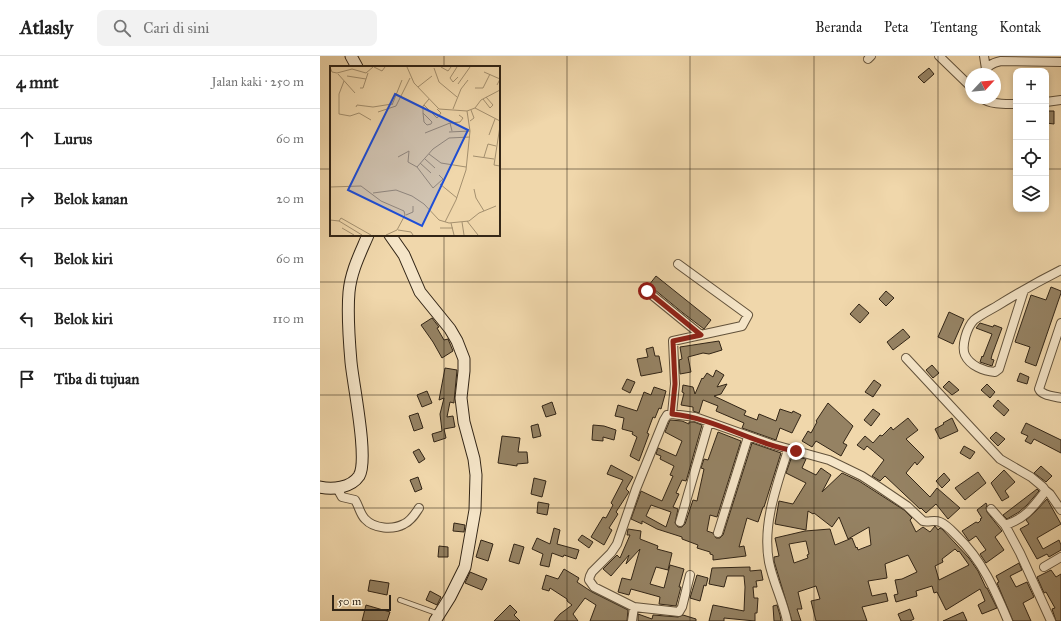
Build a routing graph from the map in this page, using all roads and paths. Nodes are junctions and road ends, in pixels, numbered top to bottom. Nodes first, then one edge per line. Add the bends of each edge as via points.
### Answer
1 (351, 56) edge
2 (939, 56) edge
3 (984, 56) edge
4 (1061, 62) edge
5 (356, 66) edge
6 (984, 68) edge
7 (987, 68) edge
8 (965, 81) edge
9 (1061, 100) edge
10 (1049, 102) edge
11 (1001, 103) edge
12 (1013, 104) edge
13 (368, 236) edge
14 (391, 236) edge
15 (678, 264) dead end
16 (1061, 270) edge
17 (1024, 290) junction
18 (647, 291) dead end
19 (1061, 323) edge
20 (701, 335) junction
21 (906, 358) dead end
22 (1061, 398) edge
23 (672, 414) junction
24 (709, 422) junction
25 (748, 437) junction
26 (788, 450) junction
27 (320, 486) edge
28 (337, 488) junction
29 (1045, 490) junction
30 (419, 508) dead end
31 (991, 509) dead end
32 (1061, 510) edge
33 (680, 522) dead end
34 (1005, 525) junction
35 (718, 533) dead end
36 (1061, 558) edge
37 (1044, 567) dead end
38 (690, 575) dead end
39 (400, 600) dead end
40 (634, 607) junction
41 (437, 618) edge
42 (632, 621) edge
43 (787, 621) edge
44 (1008, 621) edge
45 (1051, 621) edge

1 - 5 street
2 - 8 street
3 - 6 street
4 - 7 street via 1001,61 993,62
9 - 10 street
11 - 12 street
13 - 28 street via 354,267 348,307 351,363 362,463 359,476 353,482
14 - 41 street via 404,255 420,292 450,329 464,360 461,398 464,422 474,459 475,510 465,567
15 - 20 street via 748,315 742,326
16 - 17 street
17 - 17 street via 972,323 963,343 964,351 969,360 982,369 995,372 999,369
18 - 20 street
19 - 22 street via 1039,389 1044,394
20 - 23 street via 673,341 675,384
21 - 29 street via 1000,459 1031,477
23 - 24 street
23 - 40 street via 667,415 664,420 617,544 590,576 594,587
24 - 25 street
24 - 33 street
25 - 26 street
25 - 35 street
26 - 43 street via 773,501 768,536 772,574
26 - 44 street via 829,460 851,470 907,506 923,521 932,520 945,525 978,560
27 - 28 street
28 - 30 street via 342,497 355,500 365,520 377,527 403,525
29 - 32 street
29 - 34 street via 1032,510 1015,522
31 - 34 street
34 - 45 street
36 - 37 street
38 - 40 street via 679,612
39 - 41 lane
40 - 42 street

